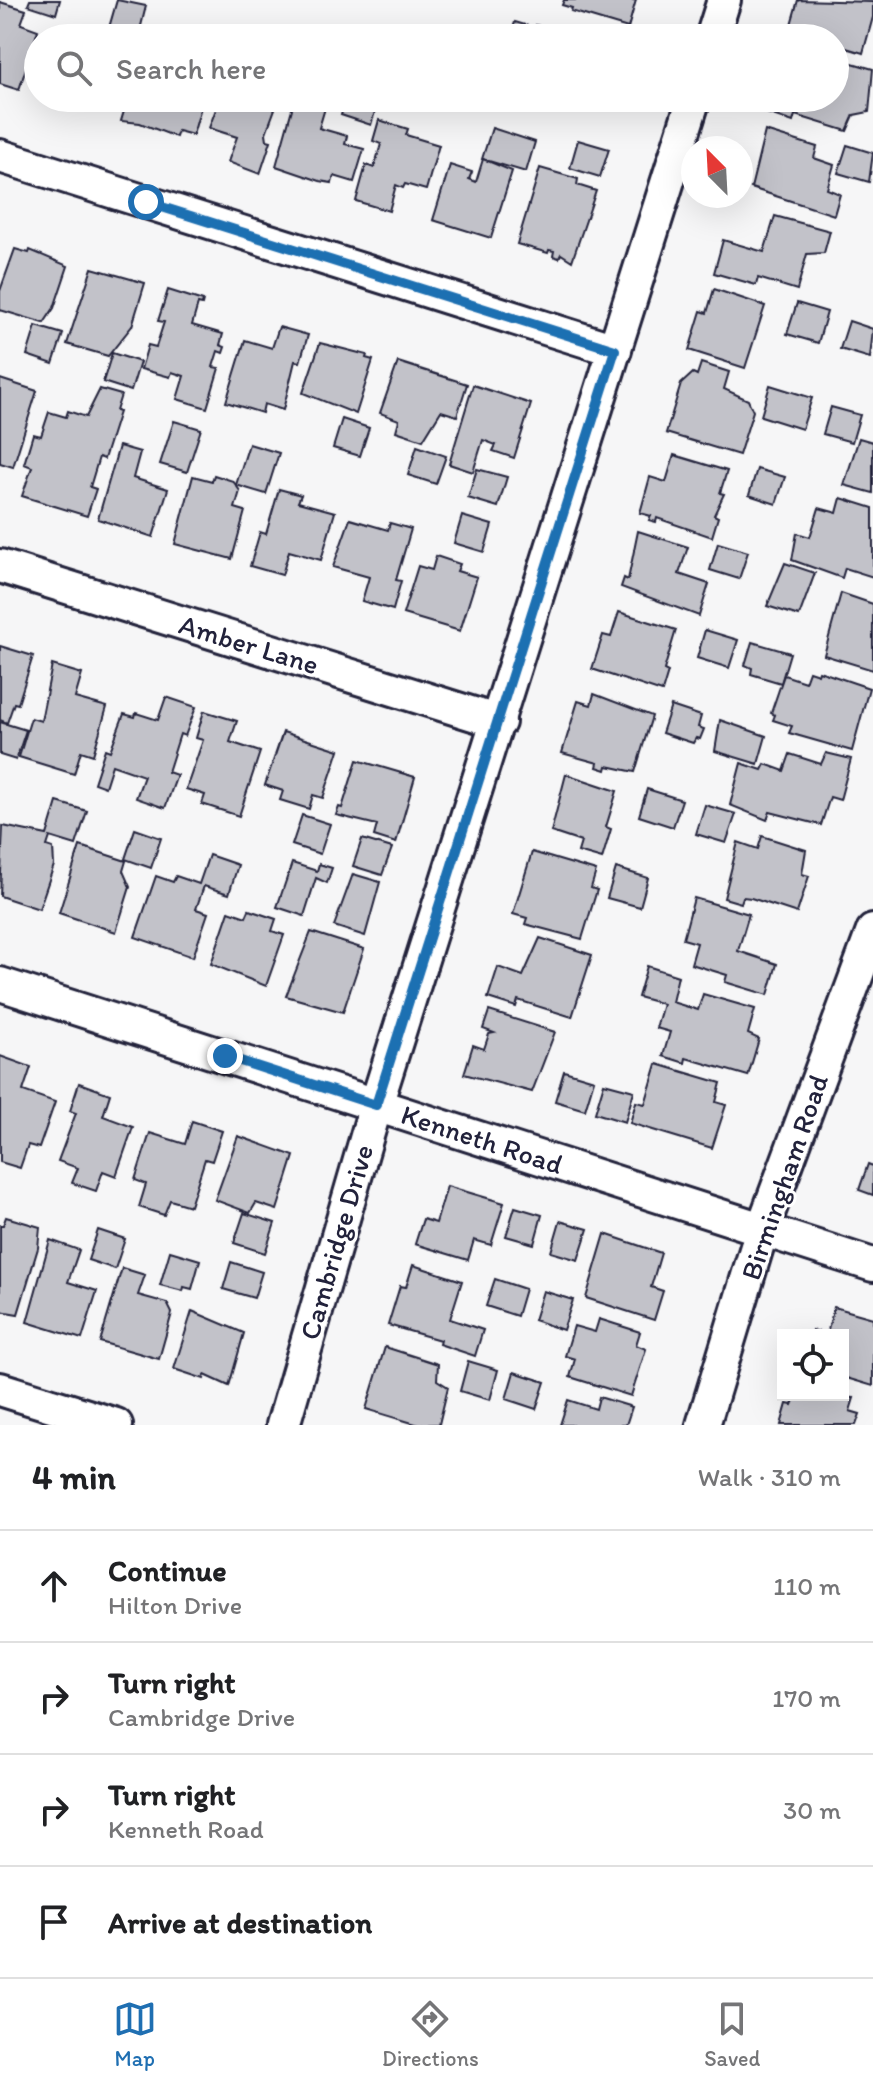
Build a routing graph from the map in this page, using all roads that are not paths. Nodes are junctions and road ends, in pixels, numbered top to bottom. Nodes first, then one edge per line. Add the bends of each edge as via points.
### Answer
1 (724, 0) edge
2 (716, 24) edge
3 (690, 112) edge
4 (0, 156) edge
5 (615, 350) junction
6 (0, 566) edge
7 (499, 722) junction
8 (873, 931) edge
9 (0, 984) edge
10 (376, 1105) junction
11 (762, 1230) junction
12 (873, 1265) edge
13 (0, 1389) edge
14 (116, 1425) edge
15 (283, 1425) edge
16 (703, 1425) edge

1 - 2 street
3 - 5 street, Cambridge Drive
4 - 5 street
5 - 7 street, Cambridge Drive
6 - 7 street, Amber Lane
7 - 10 street, Cambridge Drive
8 - 11 street, Birmingham Road
9 - 10 street, Kenneth Road
10 - 11 street, Kenneth Road
10 - 15 street, Cambridge Drive
11 - 12 street, Kenneth Road
11 - 16 street, Birmingham Road
13 - 14 street

